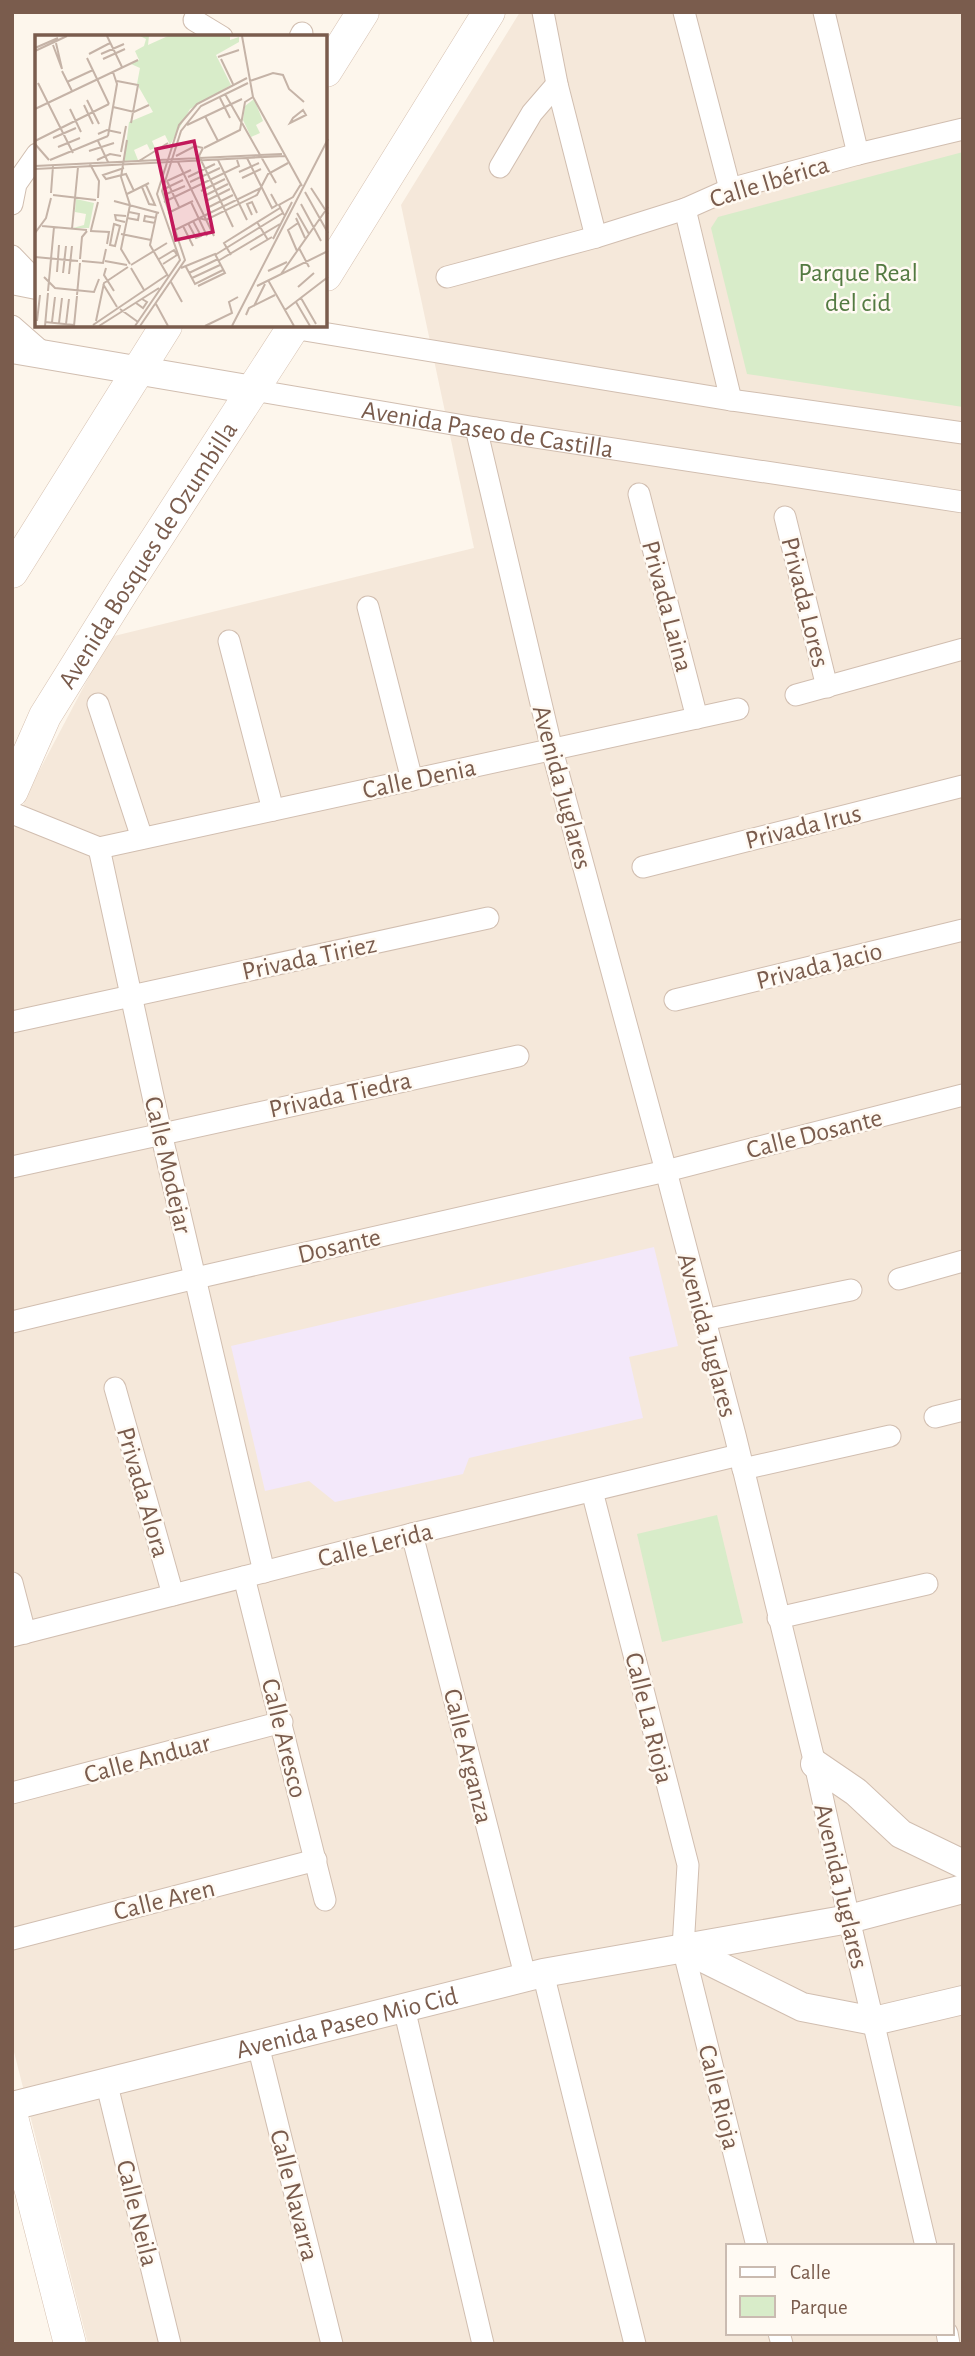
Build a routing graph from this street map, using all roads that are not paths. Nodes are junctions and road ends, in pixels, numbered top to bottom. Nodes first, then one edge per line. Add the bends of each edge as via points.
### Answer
1 (363, 12) edge
2 (489, 12) edge
3 (543, 12) edge
4 (684, 12) edge
5 (824, 12) edge
6 (194, 20) dead end
7 (219, 35) edge
8 (327, 70) edge
9 (557, 84) junction
10 (963, 129) edge
11 (858, 153) junction
12 (35, 157) edge
13 (500, 167) dead end
14 (730, 189) junction
15 (13, 191) edge
16 (685, 209) junction
17 (596, 237) junction
18 (12, 256) edge
19 (327, 273) edge
20 (447, 277) dead end
21 (12, 280) edge
22 (35, 281) edge
23 (35, 283) edge
24 (12, 326) edge
25 (165, 327) edge
26 (286, 327) edge
27 (293, 327) edge
28 (12, 349) edge
29 (44, 354) junction
30 (140, 370) junction
31 (253, 390) junction
32 (731, 400) junction
33 (477, 428) junction
34 (963, 433) edge
35 (639, 494) dead end
36 (963, 502) edge
37 (785, 517) dead end
38 (12, 572) edge
39 (368, 607) dead end
40 (229, 641) dead end
41 (963, 649) edge
42 (827, 687) junction
43 (796, 695) dead end
44 (98, 704) dead end
45 (738, 709) dead end
46 (697, 718) junction
47 (552, 750) junction
48 (412, 780) junction
49 (963, 786) edge
50 (12, 791) edge
51 (273, 810) junction
52 (12, 813) edge
53 (142, 838) junction
54 (99, 848) junction
55 (643, 867) dead end
56 (488, 918) dead end
57 (963, 930) edge
58 (130, 995) junction
59 (675, 1000) dead end
60 (12, 1022) edge
61 (518, 1056) dead end
62 (963, 1095) edge
63 (161, 1133) junction
64 (12, 1167) edge
65 (666, 1171) junction
66 (963, 1261) edge
67 (195, 1278) junction
68 (899, 1279) dead end
69 (851, 1290) dead end
70 (704, 1320) junction
71 (12, 1322) edge
72 (115, 1388) dead end
73 (963, 1410) edge
74 (935, 1417) dead end
75 (890, 1436) dead end
76 (741, 1462) junction
77 (592, 1490) junction
78 (412, 1534) junction
79 (254, 1574) junction
80 (12, 1583) edge
81 (928, 1584) dead end
82 (173, 1595) junction
83 (778, 1618) junction
84 (18, 1634) edge
85 (282, 1722) junction
86 (815, 1763) junction
87 (12, 1793) edge
88 (316, 1860) junction
89 (963, 1864) edge
90 (963, 1889) edge
91 (325, 1900) dead end
92 (849, 1919) junction
93 (12, 1938) edge
94 (683, 1948) junction
95 (534, 1976) junction
96 (963, 2000) edge
97 (404, 2008) junction
98 (874, 2021) junction
99 (258, 2045) junction
100 (106, 2081) junction
101 (12, 2106) edge
102 (12, 2117) edge
103 (757, 2244) edge
104 (926, 2244) edge
105 (70, 2344) edge
106 (170, 2344) edge
107 (332, 2344) edge
108 (483, 2344) edge
109 (635, 2344) edge

1 - 8 main road
2 - 19 main road
3 - 9 street
4 - 14 street
5 - 11 street
6 - 7 street
9 - 13 street via 532,113
9 - 17 street
10 - 11 street, Calle Ibérica
11 - 14 street, Calle Ibérica
12 - 15 street
14 - 16 street, Calle Ibérica
16 - 17 street
16 - 32 street, Calle Ibérica
17 - 20 street
18 - 22 street
21 - 23 street
24 - 29 street
25 - 30 main road
26 - 31 main road, Avenida Bosques de Ozumbilla
27 - 32 street
28 - 29 street, Avenida Paseo de Castilla
29 - 30 street, Avenida Paseo de Castilla
30 - 31 street, Avenida Paseo de Castilla
30 - 38 main road
31 - 33 street, Avenida Paseo de Castilla
31 - 50 main road, Avenida Bosques de Ozumbilla via 45,716
32 - 34 street
33 - 36 street, Avenida Paseo de Castilla
33 - 47 street, Avenida Juglares
35 - 46 street, Privada Laina
37 - 42 street, Privada Lores
39 - 48 street
40 - 51 street
41 - 42 street, Privada Lores
42 - 43 street, Privada Lores
44 - 53 street
45 - 46 street, Calle Denia
46 - 47 street, Calle Denia
47 - 48 street, Calle Denia
47 - 65 street, Avenida Juglares
48 - 51 street, Calle Denia
49 - 55 street, Privada Irus
51 - 53 street, Calle Denia
52 - 54 street
53 - 54 street, Calle Denia
54 - 58 street, Calle Modejar
56 - 58 street, Privada Tiriez
57 - 59 street, Privada Jacio
58 - 60 street, Privada Tiriez
58 - 63 street, Calle Modejar
61 - 63 street, Privada Tiedra
62 - 65 street, Calle Dosante
63 - 64 street, Privada Tiedra
63 - 67 street, Calle Modejar
65 - 67 street, Dosante
65 - 70 street, Avenida Juglares
66 - 68 street
67 - 71 street, Dosante
67 - 79 street, Calle Modejar
69 - 70 street
70 - 76 street, Avenida Juglares
72 - 82 street, Privada Alora
73 - 74 street
75 - 76 street, Calle Lerida
76 - 77 street, Calle Lerida
76 - 83 street, Avenida Juglares
77 - 78 street, Calle Lerida
77 - 94 street, Calle La Rioja via 688,1865
78 - 79 street, Calle Lerida
78 - 95 street, Calle Arganza
79 - 82 street, Calle Lerida
79 - 85 street, Calle Aresco
80 - 84 street
81 - 83 street
82 - 84 street, Calle Lerida
83 - 86 street, Avenida Juglares
85 - 87 street, Calle Anduar
85 - 88 street, Calle Aresco
86 - 89 street via 856,1792 901,1834
86 - 92 street, Avenida Juglares
88 - 91 street, Calle Aresco
88 - 93 street, Calle Aren
90 - 92 street, Avenida Paseo Mio Cid
92 - 94 street, Avenida Paseo Mio Cid
92 - 98 street, Avenida Juglares
94 - 95 street, Avenida Paseo Mio Cid
94 - 98 street via 802,2007
94 - 103 street, Calle Rioja
95 - 97 street, Avenida Paseo Mio Cid
95 - 109 street, Calle Arganza
96 - 98 street
97 - 99 street, Avenida Paseo Mio Cid
97 - 108 street
98 - 104 street, Avenida Juglares
99 - 100 street, Avenida Paseo Mio Cid
99 - 107 street, Calle Navarra
100 - 101 street, Avenida Paseo Mio Cid
100 - 106 street, Calle Neila
102 - 105 main road

